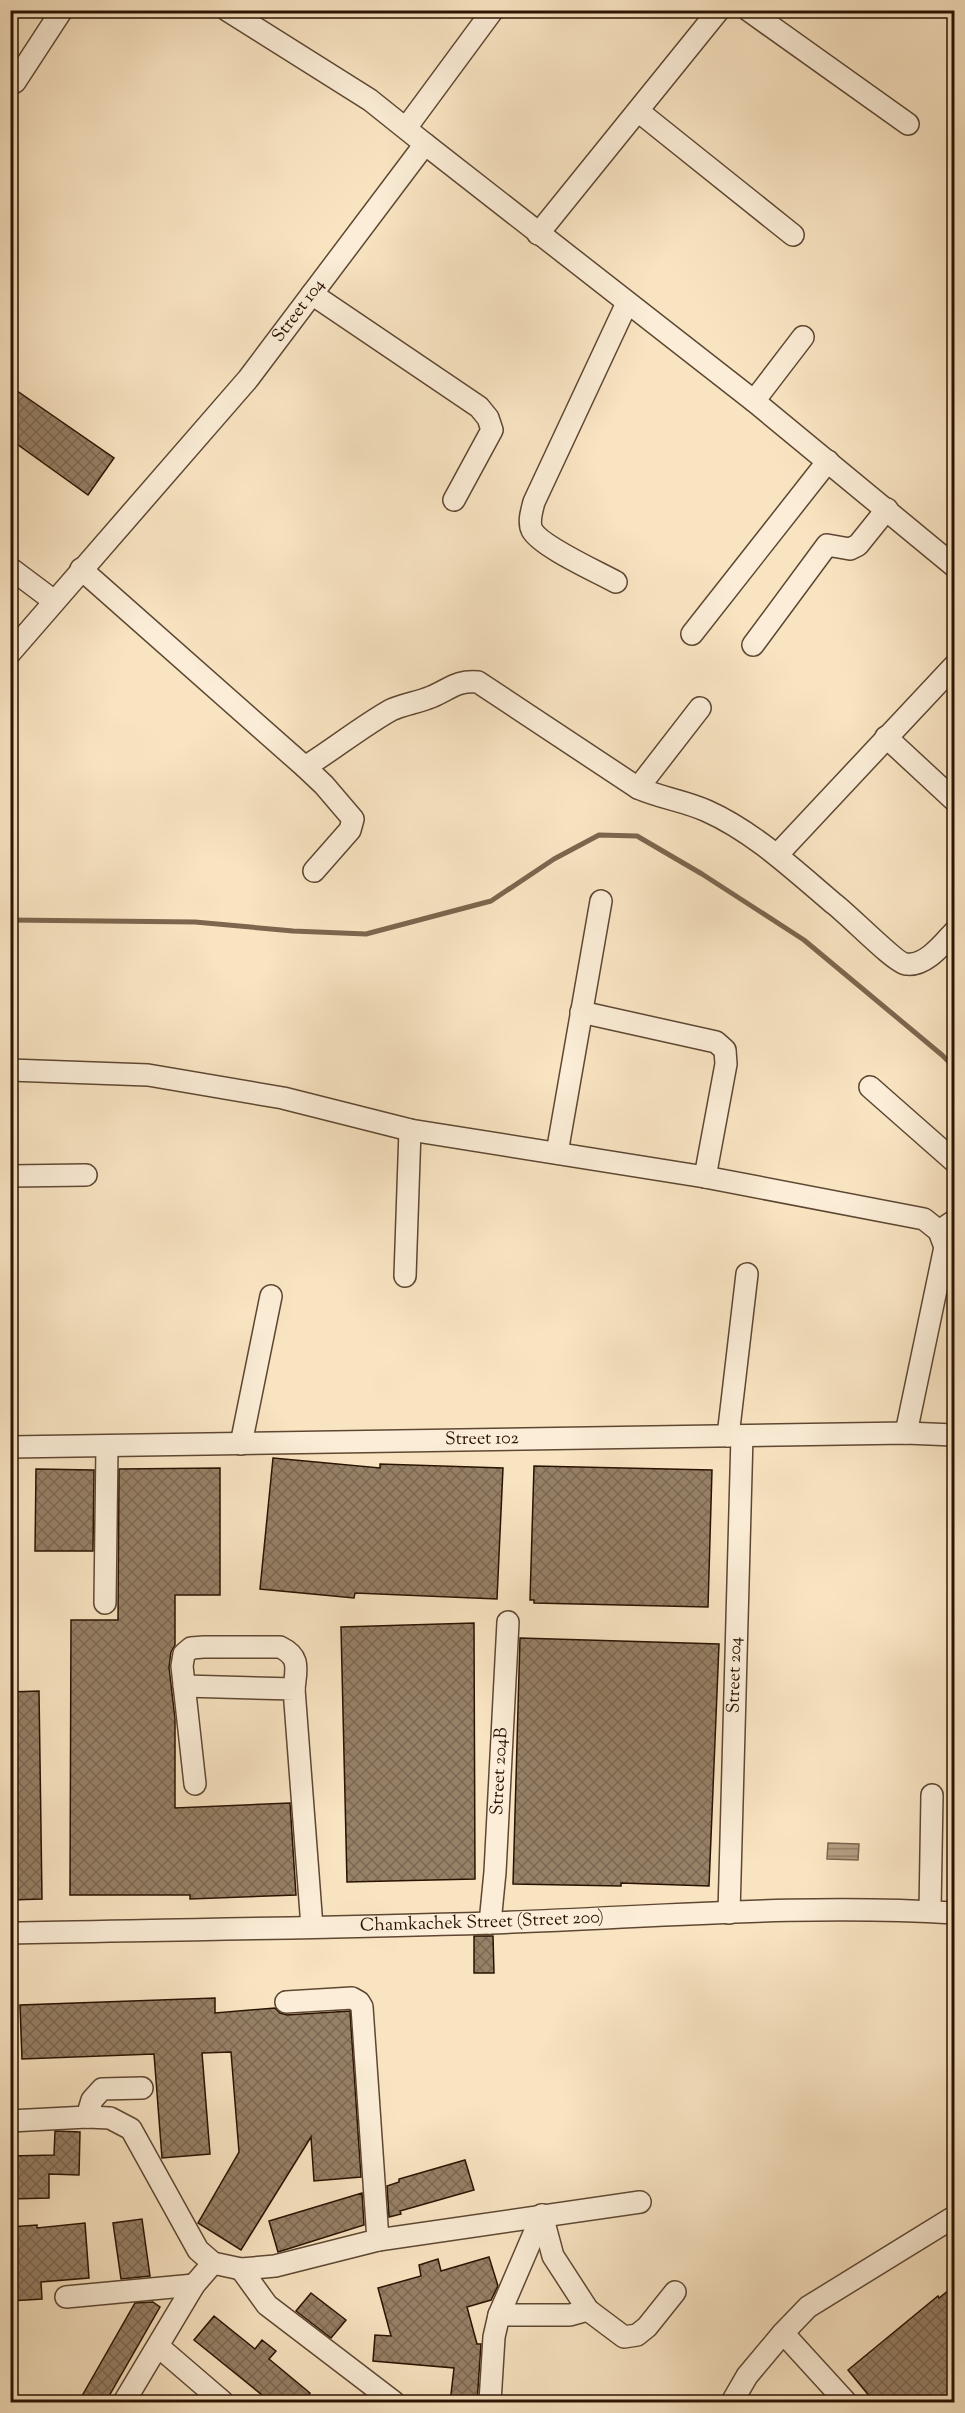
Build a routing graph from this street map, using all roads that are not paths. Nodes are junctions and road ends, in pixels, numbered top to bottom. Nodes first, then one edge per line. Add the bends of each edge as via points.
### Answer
1 (62, 10) edge
2 (227, 10) edge
3 (493, 10) edge
4 (719, 10) edge
5 (748, 10) edge
6 (10, 84) edge
7 (638, 111) junction
8 (908, 124) dead end
9 (406, 128) junction
10 (425, 144) junction
11 (538, 234) junction
12 (793, 235) dead end
13 (312, 294) junction
14 (627, 303) junction
15 (803, 337) dead end
16 (754, 401) junction
17 (828, 461) junction
18 (454, 500) dead end
19 (887, 509) junction
20 (954, 566) edge
21 (10, 568) edge
22 (81, 569) junction
23 (616, 582) dead end
24 (54, 600) junction
25 (692, 634) dead end
26 (753, 645) dead end
27 (10, 653) edge
28 (954, 666) edge
29 (700, 708) dead end
30 (886, 737) junction
31 (305, 767) junction
32 (638, 788) junction
33 (954, 800) edge
34 (777, 855) junction
35 (314, 871) dead end
36 (601, 901) dead end
37 (954, 932) edge
38 (581, 1012) junction
39 (10, 1070) edge
40 (870, 1087) dead end
41 (410, 1130) junction
42 (557, 1153) junction
43 (954, 1161) edge
44 (10, 1176) edge
45 (86, 1176) dead end
46 (705, 1178) junction
47 (947, 1226) edge
48 (747, 1275) dead end
49 (405, 1276) dead end
50 (271, 1296) dead end
51 (906, 1433) junction
52 (954, 1435) edge
53 (735, 1436) junction
54 (241, 1444) junction
55 (107, 1446) junction
56 (10, 1447) edge
57 (105, 1603) dead end
58 (508, 1622) dead end
59 (184, 1686) junction
60 (294, 1689) junction
61 (195, 1784) dead end
62 (932, 1795) dead end
63 (930, 1911) junction
64 (729, 1913) junction
65 (954, 1913) edge
66 (490, 1923) junction
67 (312, 1927) junction
68 (10, 1933) edge
69 (286, 2002) dead end
70 (142, 2088) dead end
71 (87, 2117) junction
72 (10, 2121) edge
73 (640, 2202) dead end
74 (542, 2215) junction
75 (954, 2217) edge
76 (378, 2240) junction
77 (213, 2263) junction
78 (241, 2269) junction
79 (194, 2285) junction
80 (675, 2292) dead end
81 (66, 2297) dead end
82 (588, 2310) junction
83 (499, 2315) junction
84 (783, 2332) junction
85 (159, 2347) junction
86 (124, 2402) edge
87 (223, 2403) edge
88 (394, 2403) edge
89 (490, 2403) edge
90 (732, 2403) edge
91 (846, 2403) edge

1 - 6 street
2 - 9 street via 370,100
3 - 9 street
4 - 7 street
5 - 8 street
7 - 11 street
7 - 12 street
9 - 10 street
10 - 11 street
10 - 13 street, Street 104
11 - 14 street
13 - 18 street via 479,407 488,418 492,430
13 - 22 street, Street 104 via 248,379
14 - 16 street
14 - 23 street via 534,502 530,519 532,530 545,542
15 - 16 street
16 - 17 street
17 - 19 street
17 - 25 street
19 - 20 street
19 - 26 street via 858,545 850,549 827,545
21 - 24 street
22 - 24 street, Street 104
22 - 31 street
24 - 27 street, Street 104
28 - 30 street
29 - 32 street
30 - 33 street
30 - 34 street
31 - 32 street via 392,710 464,681 478,682
31 - 35 street via 353,819 350,830
32 - 34 street via 708,812
34 - 37 street via 857,922 895,960 907,964 920,962
36 - 38 street
38 - 42 street
38 - 46 street via 716,1042 725,1050 726,1064
39 - 41 street via 148,1075 283,1098
40 - 43 street
41 - 42 street
41 - 49 street
42 - 46 street
44 - 45 street
46 - 47 street
47 - 51 street
48 - 53 street, Street 204
50 - 54 street
51 - 52 street, Street 102
51 - 53 street, Street 102
53 - 54 street, Street 102
53 - 64 street, Street 204
54 - 55 street, Street 102
55 - 56 street, Street 102
55 - 57 street
58 - 66 street, Street 204B
59 - 60 street
59 - 60 street via 184,1654 191,1648 280,1647 296,1661
59 - 61 street
60 - 67 street
62 - 63 street
63 - 64 street, Chamkachek Street (Street 200)
63 - 65 street, Chamkachek Street (Street 200)
64 - 66 street, Chamkachek Street (Street 200)
66 - 67 street, Chamkachek Street (Street 200)
67 - 68 street, Chamkachek Street (Street 200)
69 - 76 street via 352,1998 362,2007
70 - 71 street via 102,2089 92,2100
71 - 72 street
71 - 77 street via 110,2118 130,2129 198,2250
73 - 74 street
74 - 76 street
74 - 82 street via 553,2256
74 - 83 street
75 - 84 street via 808,2307
76 - 78 street via 275,2266
77 - 78 street
77 - 79 street
78 - 88 street via 267,2305
79 - 81 street
79 - 85 street
80 - 82 street via 638,2335 624,2337
82 - 83 street via 570,2315
83 - 89 street
84 - 90 street via 747,2376
84 - 91 street
85 - 86 street
85 - 87 street

